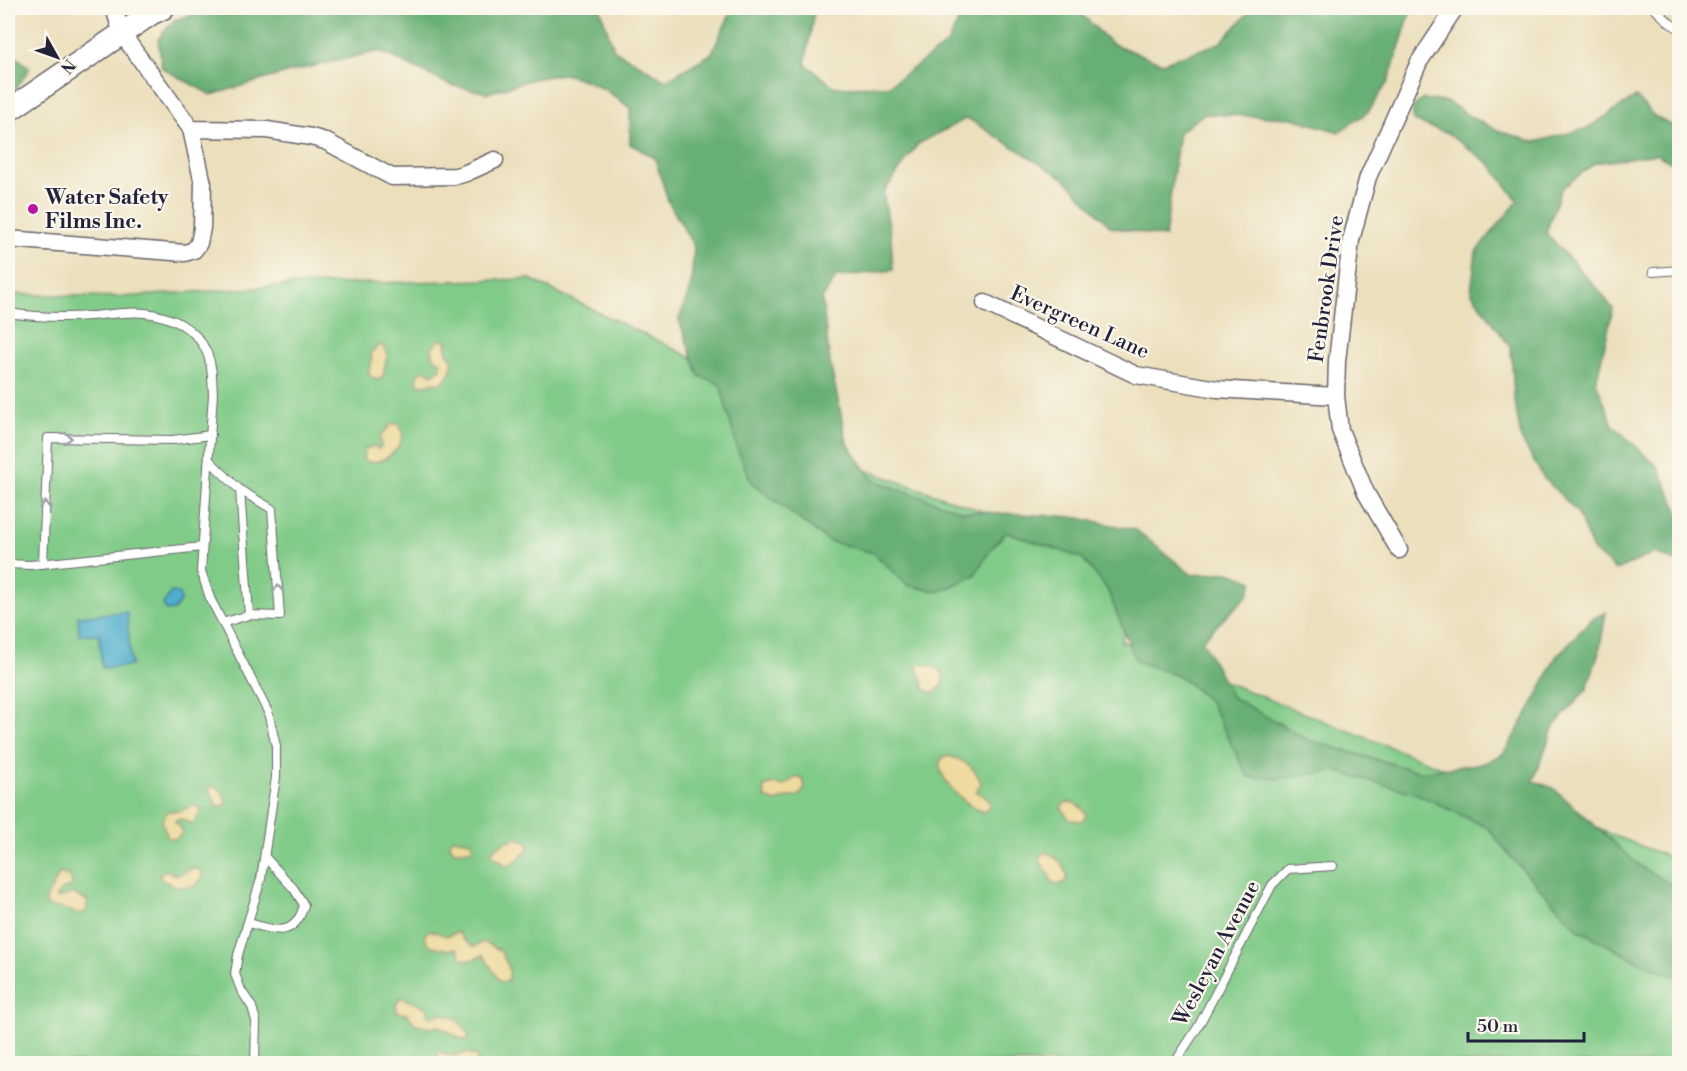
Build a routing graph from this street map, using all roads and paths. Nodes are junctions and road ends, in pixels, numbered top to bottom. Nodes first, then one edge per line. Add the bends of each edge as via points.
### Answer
1 (114, 8) edge
2 (1455, 8) edge
3 (1654, 8) edge
4 (154, 9) edge
5 (1680, 29) edge
6 (122, 34) junction
7 (8, 111) edge
8 (191, 129) junction
9 (495, 160) dead end
10 (8, 239) edge
11 (1680, 270) edge
12 (1653, 272) dead end
13 (985, 303) dead end
14 (8, 313) edge
15 (1336, 396) junction
16 (211, 435) junction
17 (210, 461) junction
18 (240, 490) junction
19 (202, 547) junction
20 (1399, 550) dead end
21 (8, 564) edge
22 (43, 564) junction
23 (249, 615) junction
24 (222, 623) junction
25 (265, 857) junction
26 (1333, 866) dead end
27 (249, 922) junction
28 (255, 1064) edge
29 (1174, 1064) edge

1 - 6 street
2 - 15 street, Fenbrook Drive via 1419,63 1368,177 1351,240
3 - 5 lane
4 - 6 street
6 - 7 street
6 - 8 street
8 - 9 street via 267,130 311,137 392,177 456,176
8 - 10 street via 203,184 202,228 194,250 185,253
11 - 12 lane
13 - 15 street, Evergreen Lane via 1136,375 1217,389
14 - 16 lane via 41,318 143,313 178,322 199,340 208,354 213,394
15 - 20 street, Fenbrook Drive via 1340,430 1362,483
16 - 17 lane
22 -> 16 lane via 48,438 172,440
17 - 18 lane
17 - 19 lane
18 - 23 lane
23 -> 18 lane via 280,616 272,509
19 - 22 lane
19 - 24 lane via 201,571
21 - 22 lane
23 - 24 lane
24 - 25 lane via 258,692 274,735 276,777
25 - 27 lane
25 - 27 lane via 304,905 300,918 289,928 277,930
26 - 29 lane, Wesleyan Avenue via 1288,869 1272,885 1198,1027
27 - 28 lane via 235,974 256,1021

